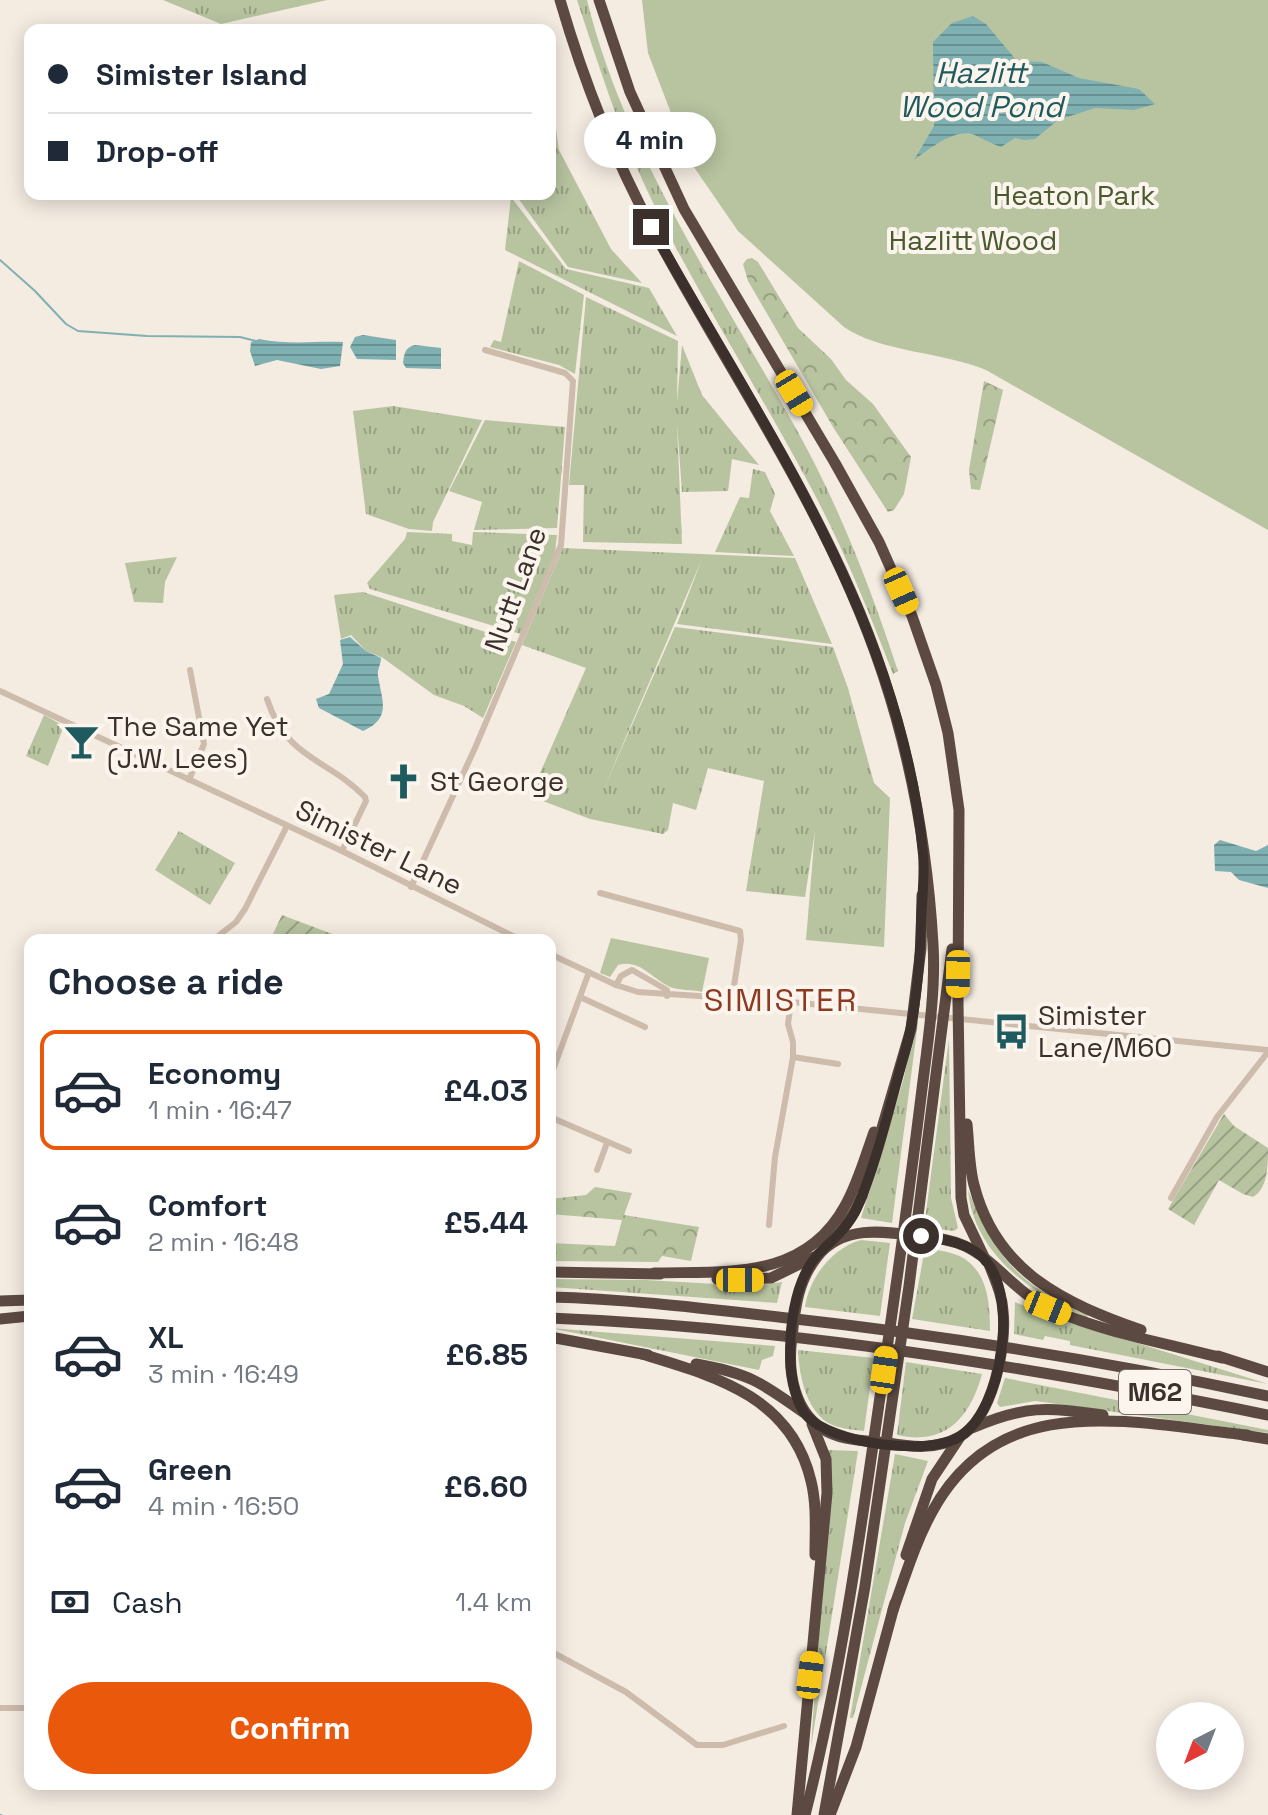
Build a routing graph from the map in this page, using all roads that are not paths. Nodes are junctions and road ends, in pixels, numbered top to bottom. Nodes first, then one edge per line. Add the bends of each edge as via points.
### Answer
1 (560, 0) edge
2 (599, 0) edge
3 (485, 350) dead end
4 (190, 670) dead end
5 (0, 691) edge
6 (267, 699) dead end
7 (189, 780) junction
8 (287, 826) junction
9 (342, 851) junction
10 (923, 855) junction
11 (411, 887) junction
12 (960, 889) junction
13 (600, 893) dead end
14 (221, 934) edge
15 (509, 934) edge
16 (556, 957) edge
17 (589, 972) junction
18 (616, 985) junction
19 (667, 996) junction
20 (580, 997) junction
21 (732, 999) junction
22 (791, 1002) junction
23 (645, 1027) dead end
24 (958, 1032) junction
25 (1268, 1051) edge
26 (793, 1057) junction
27 (556, 1062) edge
28 (838, 1064) dead end
29 (899, 1074) junction
30 (556, 1120) edge
31 (607, 1143) junction
32 (629, 1151) dead end
33 (597, 1170) dead end
34 (1171, 1198) dead end
35 (769, 1225) dead end
36 (832, 1243) junction
37 (818, 1255) junction
38 (988, 1263) junction
39 (556, 1272) edge
40 (654, 1273) junction
41 (556, 1297) edge
42 (24, 1300) edge
43 (0, 1301) edge
44 (24, 1317) edge
45 (556, 1318) edge
46 (0, 1319) edge
47 (556, 1338) edge
48 (642, 1354) junction
49 (1222, 1358) junction
50 (1268, 1372) edge
51 (1268, 1396) edge
52 (806, 1415) junction
53 (1268, 1415) edge
54 (964, 1434) junction
55 (1247, 1435) junction
56 (1268, 1439) edge
57 (893, 1610) junction
58 (816, 1620) junction
59 (556, 1654) edge
60 (0, 1708) edge
61 (24, 1708) edge
62 (784, 1726) dead end
63 (797, 1815) edge
64 (805, 1815) edge
65 (827, 1815) edge

1 - 10 highway via 595,107 651,227 802,493 851,592 905,746
2 - 12 highway via 630,92 684,209 835,463 912,616 936,685 954,767
3 - 11 street, Nutt Lane via 565,373 573,381 561,545
4 - 7 street via 204,744
5 - 7 street, Simister Lane
6 - 9 street via 287,739 365,797
7 - 8 street, Simister Lane
8 - 9 street, Simister Lane
8 - 14 street via 245,909
9 - 11 street, Simister Lane
10 - 29 highway via 916,995
10 - 64 highway via 934,947 920,1105 854,1584
11 - 15 street, Simister Lane
12 - 24 highway
12 - 65 highway via 911,1270
13 - 21 street via 740,931
16 - 17 street
17 - 18 street
17 - 20 street
18 - 19 street
18 - 19 street via 632,970 667,990
19 - 21 street
20 - 23 street
20 - 27 street
21 - 22 street
22 - 25 street
22 - 26 street
24 - 38 highway via 961,1198
24 - 49 highway via 972,1181 985,1217 1008,1254 1037,1282 1068,1301
25 - 34 street via 1217,1117
26 - 28 street
26 - 35 street
29 - 36 highway via 862,1196
29 - 40 highway via 844,1209 815,1242 761,1269
30 - 31 street
31 - 32 street
31 - 33 street
36 - 37 highway
36 - 38 highway via 879,1231 943,1239 966,1246
37 - 40 highway via 786,1273 757,1280
37 - 52 highway via 800,1289 791,1345 792,1375
38 - 49 highway via 1028,1297 1077,1320
38 - 54 highway via 999,1289 1004,1325 992,1390
39 - 40 highway
41 - 51 highway, M62 via 625,1299 870,1327 1138,1368
42 - 43 highway
44 - 46 highway
45 - 53 highway, M62 via 755,1332 1042,1371
47 - 48 highway
48 - 52 highway via 740,1372
48 - 58 highway via 704,1372 749,1394 776,1416 797,1444 815,1507
49 - 50 highway
52 - 54 highway via 828,1432 915,1447
52 - 58 highway via 823,1447 827,1470
54 - 55 highway via 1013,1412 1042,1408
54 - 57 highway via 932,1479
55 - 56 highway
55 - 57 highway via 1074,1420 1009,1436 976,1457 945,1491 922,1533
57 - 65 highway via 856,1747
58 - 63 highway
59 - 62 street via 626,1692 697,1745 723,1745
60 - 61 street

